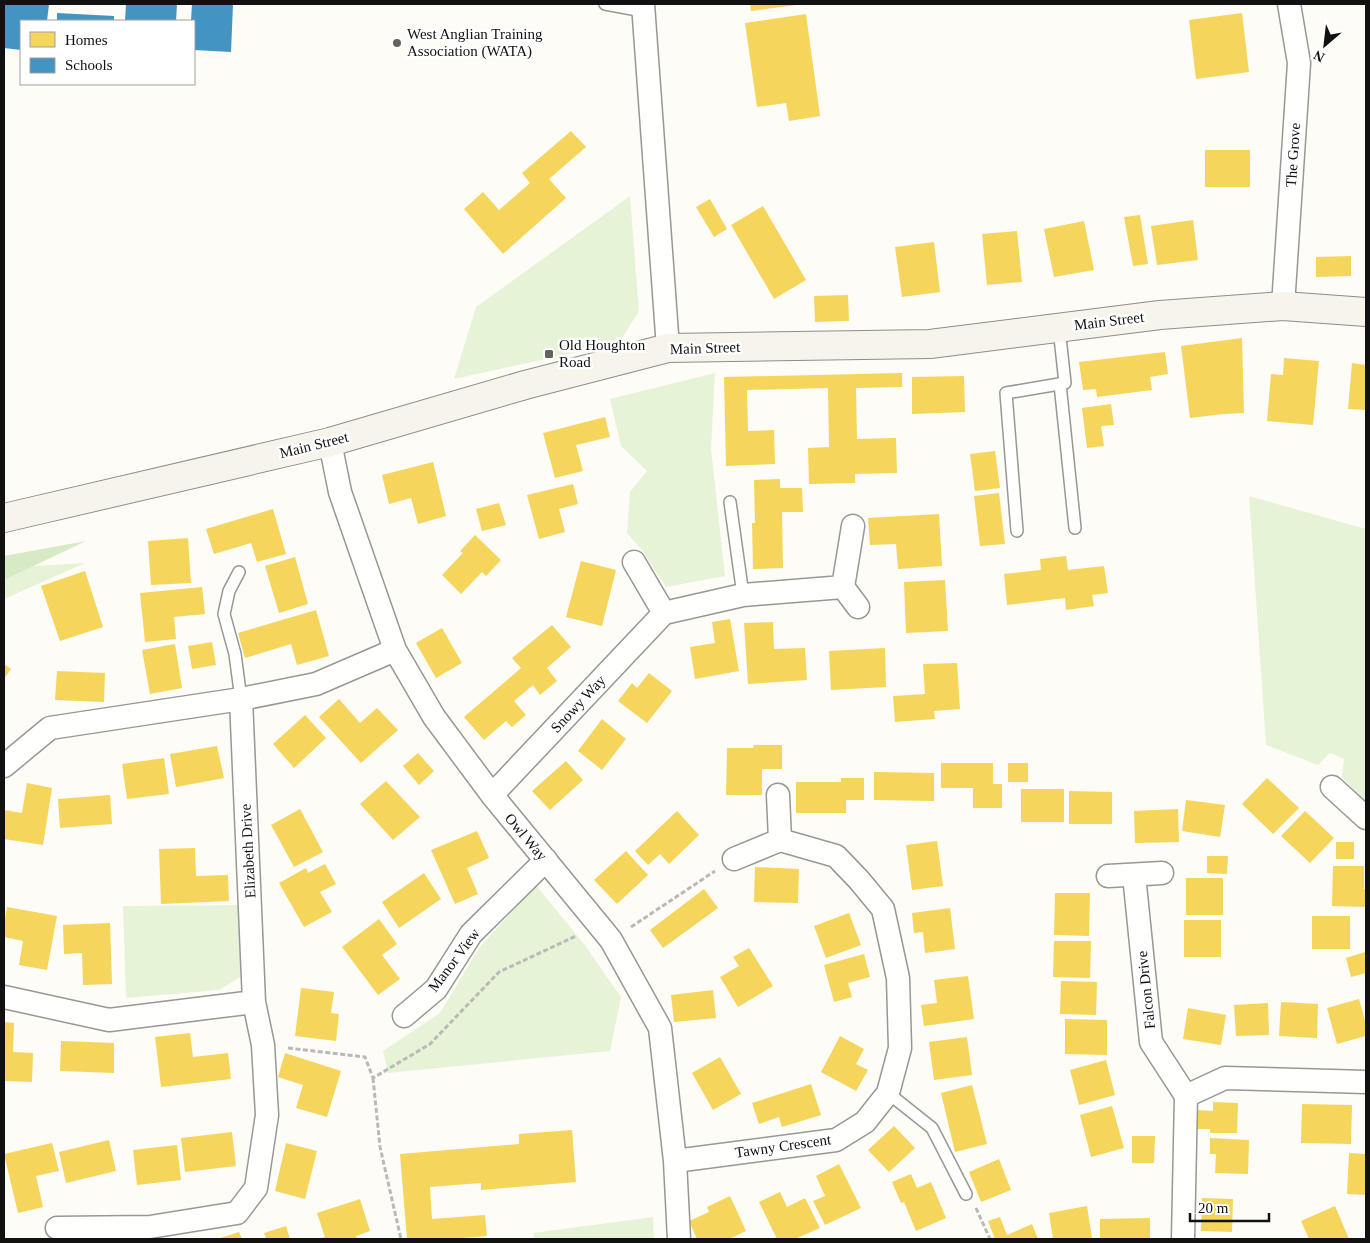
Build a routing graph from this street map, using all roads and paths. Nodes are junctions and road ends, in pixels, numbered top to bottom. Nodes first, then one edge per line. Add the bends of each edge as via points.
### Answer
1 (606, 4) edge
2 (1289, 4) edge
3 (643, 7) edge
4 (1283, 306) junction
5 (1366, 312) edge
6 (1058, 328) junction
7 (668, 348) junction
8 (1060, 384) junction
9 (330, 442) junction
10 (730, 502) dead end
11 (4, 518) edge
12 (853, 526) dead end
13 (1075, 528) dead end
14 (1017, 531) dead end
15 (634, 562) dead end
16 (239, 572) dead end
17 (844, 588) junction
18 (743, 595) junction
19 (858, 607) dead end
20 (664, 613) junction
21 (395, 650) junction
22 (242, 700) junction
23 (4, 766) edge
24 (1332, 787) dead end
25 (492, 795) junction
26 (778, 795) dead end
27 (1366, 818) edge
28 (780, 840) junction
29 (734, 858) joint
30 (546, 860) junction
31 (1162, 873) dead end
32 (1134, 875) junction
33 (1108, 876) dead end
34 (611, 940) junction
35 (4, 997) edge
36 (254, 1002) junction
37 (404, 1016) dead end
38 (373, 1078) dead end
39 (1366, 1082) edge
40 (888, 1093) junction
41 (1186, 1096) junction
42 (675, 1161) junction
43 (966, 1194) joint
44 (57, 1228) dead end
45 (401, 1239) edge
46 (679, 1239) edge
47 (990, 1239) edge
48 (1184, 1239) edge

1 - 3 lane
2 - 4 street, The Grove via 1299,63
3 - 7 street
4 - 5 main road, Main Street
4 - 6 main road, Main Street via 1160,315
6 - 7 main road, Main Street via 930,344
6 - 8 lane via 1065,383
7 - 9 main road, Main Street via 525,385
8 - 13 lane
8 - 14 lane via 1006,393
9 - 11 main road, Main Street
9 - 21 street, Owl Way via 340,492
10 - 18 lane
12 - 17 street
15 - 20 street
16 - 22 lane via 229,592 224,614 235,654
17 - 18 street
17 - 19 street
18 - 20 street
20 - 25 street, Snowy Way
21 - 22 street via 316,684
21 - 25 street, Owl Way via 434,717
22 - 23 street via 50,728
22 - 36 street, Elizabeth Drive
24 - 27 street
25 - 30 street, Owl Way
26 - 28 street
28 - 29 street
28 - 40 street, Tawny Crescent via 836,856 883,909 898,978 900,1048
29 - 34 path
30 - 34 street, Owl Way
30 - 37 street, Manor View via 470,934 436,989
31 - 32 street
32 - 33 street
32 - 41 street, Falcon Drive via 1151,1042
34 - 42 street, Owl Way via 660,1028
35 - 36 street via 109,1020
36 - 44 street, Elizabeth Drive via 262,1046 266,1115 256,1188 237,1213 150,1228
38 - 45 path via 380,1147
39 - 41 street via 1225,1078
40 - 42 street, Tawny Crescent via 865,1122 836,1140
40 - 43 lane via 932,1128
41 - 48 street
42 - 46 street, Owl Way
43 - 47 path

